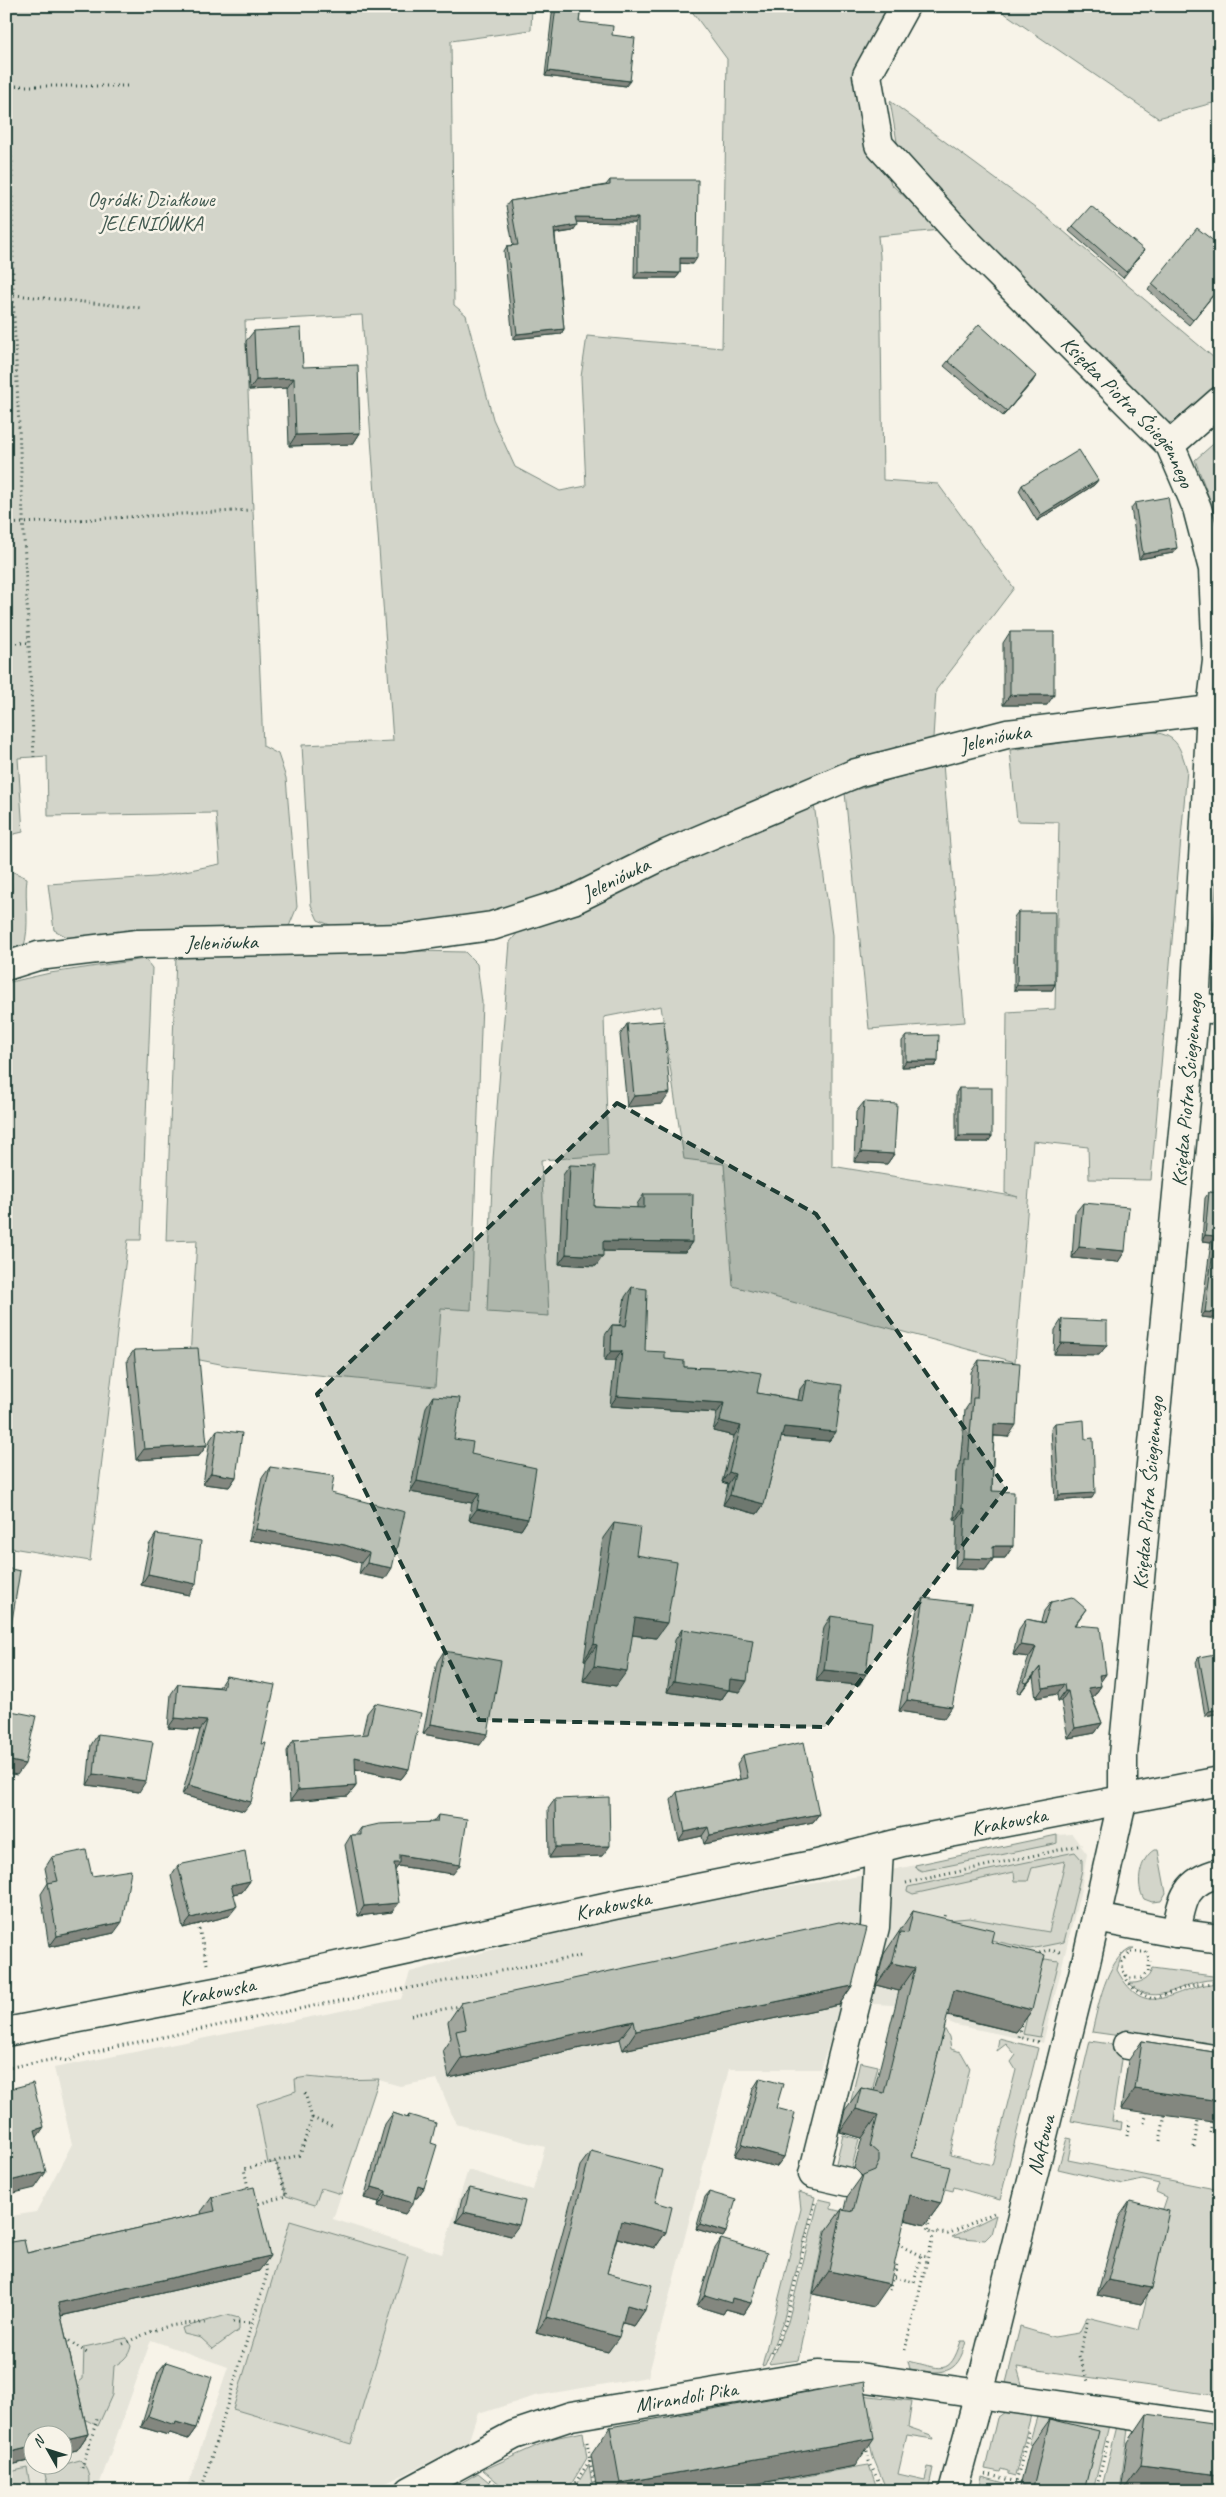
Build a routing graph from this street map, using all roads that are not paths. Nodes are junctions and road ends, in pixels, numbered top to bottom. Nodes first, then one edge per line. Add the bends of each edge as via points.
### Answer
1 (905, 6) edge
2 (1220, 401) edge
3 (1170, 445) junction
4 (1211, 710) junction
5 (6, 966) edge
6 (1207, 1008) edge
7 (1220, 1781) edge
8 (1122, 1798) junction
9 (879, 1849) junction
10 (1220, 1873) edge
11 (1096, 1918) junction
12 (1176, 1933) junction
13 (1220, 1939) edge
14 (6, 2032) edge
15 (1127, 2044) dead end
16 (1220, 2060) edge
17 (837, 2179) road end
18 (979, 2394) junction
19 (1220, 2428) edge
20 (410, 2491) edge
21 (953, 2491) edge

1 - 3 street, Księdza Piotra Ściegiennego via 867,75 878,146 968,243
2 - 3 street
3 - 4 street, Księdza Piotra Ściegiennego via 1198,508 1213,569 1217,661
4 - 5 street, Jeleniówka via 1007,734 856,773 666,854 573,900 492,926 404,938 138,944 38,956
4 - 6 street, Księdza Piotra Ściegiennego
6 - 8 street, Księdza Piotra Ściegiennego via 1124,1745
7 - 8 street, Krakowska
8 - 9 street, Krakowska
8 - 11 street, Naftowa
9 - 14 street, Krakowska via 236,1988
9 - 17 street via 874,1927 814,2174
10 - 12 street via 1203,1877 1182,1899
11 - 12 street
11 - 18 street, Naftowa
12 - 13 street
15 - 16 street
18 - 19 street, Mirandoli Pika
18 - 20 street, Mirandoli Pika via 859,2377 818,2375 571,2416 514,2434
18 - 21 street, Naftowa

